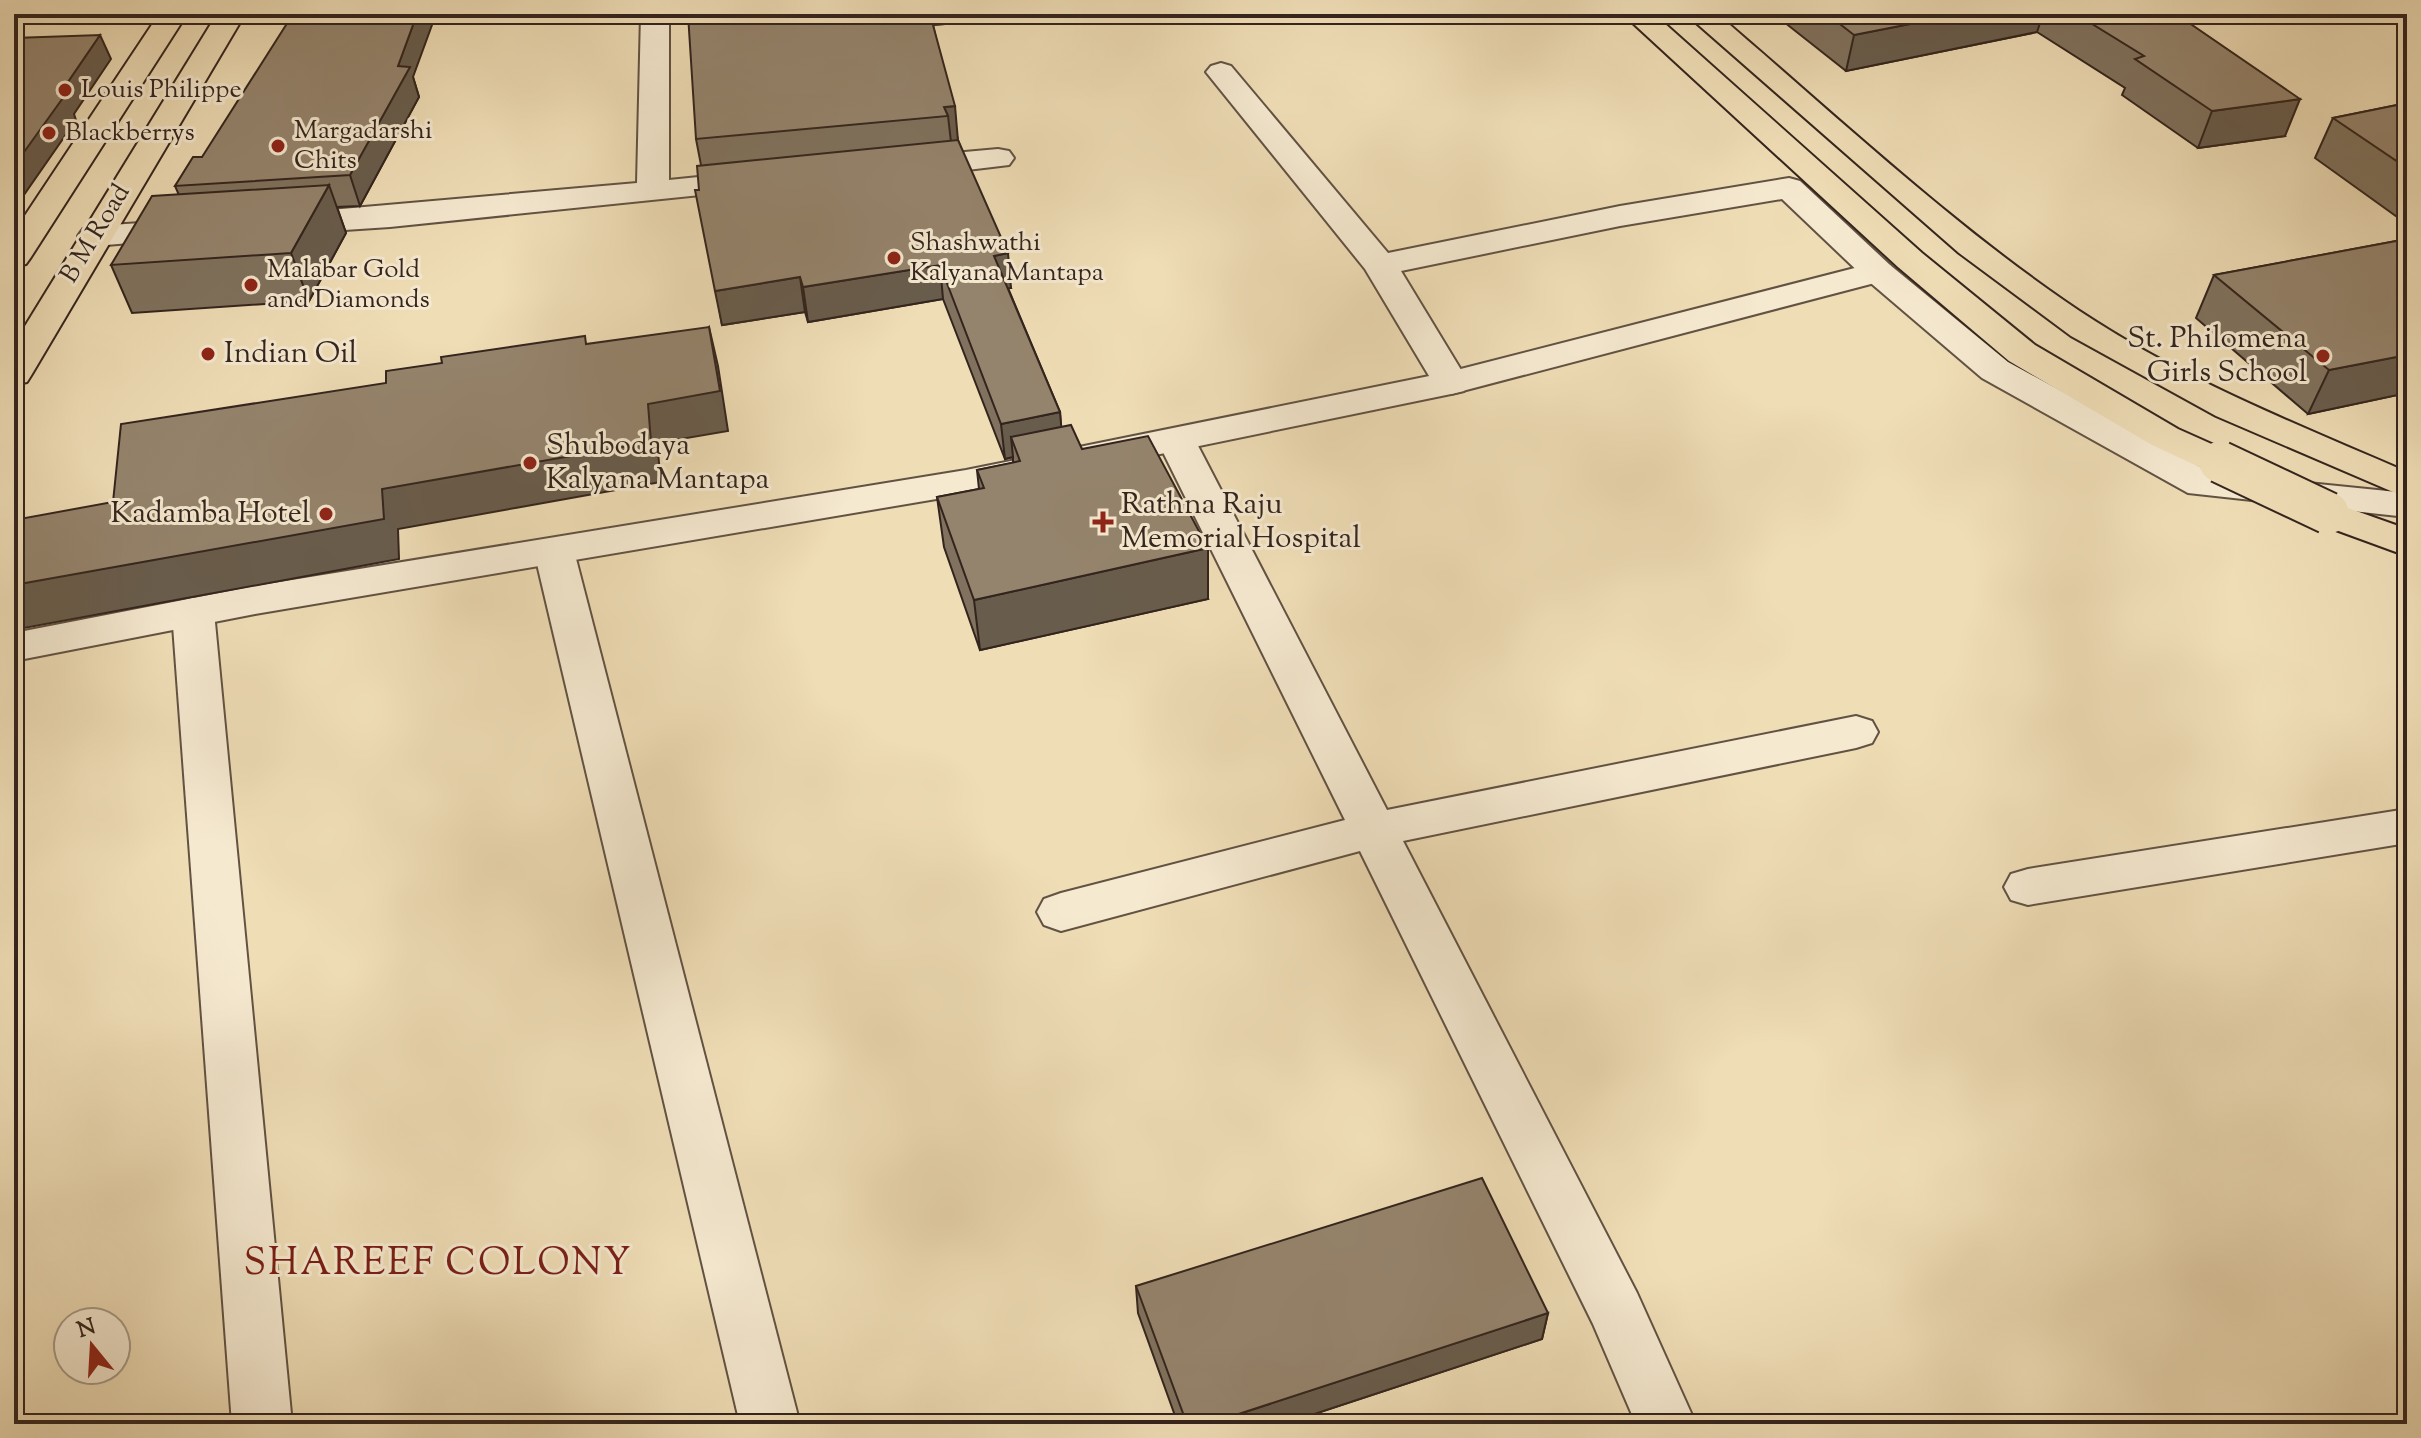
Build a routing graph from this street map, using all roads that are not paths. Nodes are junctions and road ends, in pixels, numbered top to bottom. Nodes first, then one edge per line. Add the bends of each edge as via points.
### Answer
1 (173, 14) edge
2 (231, 14) edge
3 (655, 14) edge
4 (1637, 14) edge
5 (1700, 14) edge
6 (1221, 72) dead end
7 (998, 158) dead end
8 (874, 170) edge
9 (781, 179) edge
10 (653, 191) junction
11 (95, 236) junction
12 (14, 257) edge
13 (1380, 265) junction
14 (1878, 272) junction
15 (14, 374) edge
16 (1451, 383) junction
17 (1176, 440) junction
18 (2405, 492) edge
19 (2407, 543) edge
20 (554, 551) junction
21 (193, 612) junction
22 (14, 647) edge
23 (1856, 732) dead end
24 (2407, 826) edge
25 (1373, 830) junction
26 (2028, 887) dead end
27 (1061, 912) dead end
28 (262, 1424) edge
29 (770, 1424) edge
30 (1666, 1424) edge

1 - 12 highway, B M Road
2 - 11 highway, B M Road
3 - 10 street
4 - 19 highway, bridge via 1910,260 2022,353 2165,437 2328,513
5 - 18 highway via 1971,246 2083,329 2229,408
6 - 13 street
7 - 8 street
9 - 10 street
10 - 11 street via 390,217
11 - 15 highway, B M Road
13 - 14 street via 1789,188
13 - 16 street
14 - 16 street
14 - 18 street via 1995,370 2202,484
16 - 17 street
17 - 20 street via 966,482
17 - 25 street
20 - 21 street
20 - 29 street
21 - 22 street
21 - 28 street
23 - 25 street
24 - 26 street
25 - 27 street
25 - 30 street via 1617,1312

